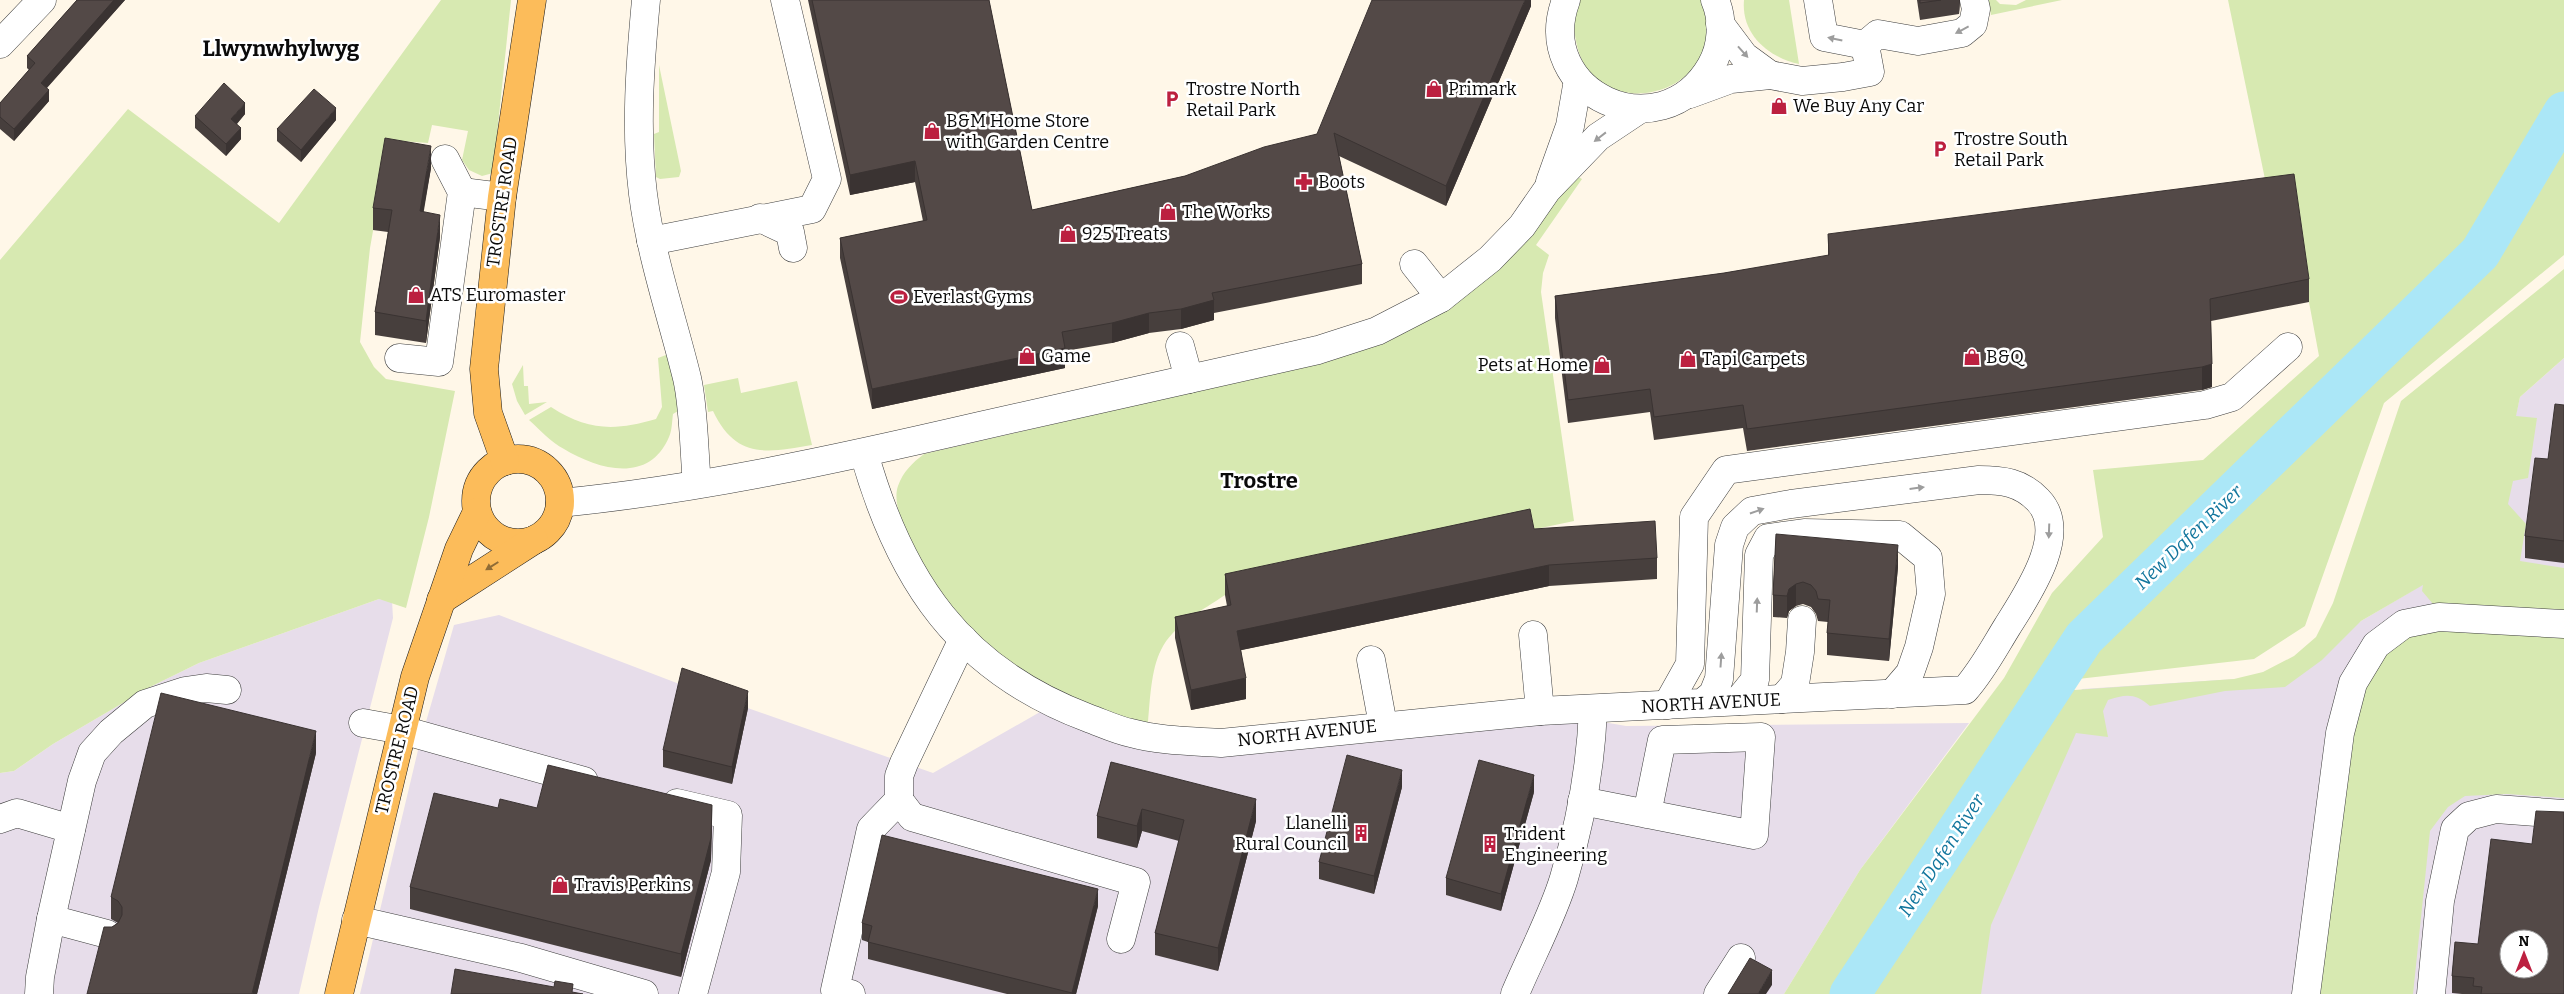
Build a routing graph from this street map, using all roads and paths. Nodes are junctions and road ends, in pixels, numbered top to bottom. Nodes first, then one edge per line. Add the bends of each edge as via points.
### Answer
1 (42, 0) edge
2 (532, 0) edge
3 (646, 0) edge
4 (785, 0) edge
5 (1818, 0) edge
6 (1974, 0) edge
7 (1558, 4) edge
8 (1718, 8) edge
9 (0, 44) edge
10 (1865, 45) junction
11 (1770, 75) junction
12 (1578, 80) junction
13 (1686, 96) junction
14 (1640, 109) junction
15 (445, 159) dead end
16 (1547, 190) junction
17 (462, 192) junction
18 (502, 197) junction
19 (760, 218) junction
20 (651, 241) junction
21 (794, 248) dead end
22 (1414, 264) dead end
23 (1441, 298) junction
24 (1180, 346) dead end
25 (2288, 347) dead end
26 (399, 358) dead end
27 (1189, 379) junction
28 (864, 453) junction
29 (505, 461) junction
30 (696, 484) junction
31 (560, 503) junction
32 (480, 518) junction
33 (522, 541) junction
34 (441, 600) junction
35 (1802, 620) dead end
36 (2564, 624) edge
37 (1533, 635) dead end
38 (963, 639) junction
39 (1756, 654) junction
40 (1371, 660) dead end
41 (1799, 662) junction
42 (227, 690) dead end
43 (1892, 694) junction
44 (1782, 699) junction
45 (1738, 701) junction
46 (1702, 703) junction
47 (1667, 705) junction
48 (1593, 709) junction
49 (1540, 711) junction
50 (362, 723) dead end
51 (1383, 725) junction
52 (402, 730) junction
53 (604, 786) edge
54 (652, 797) edge
55 (898, 800) junction
56 (1582, 801) junction
57 (1647, 814) junction
58 (2564, 814) edge
59 (0, 819) edge
60 (72, 829) junction
61 (51, 919) junction
62 (356, 920) junction
63 (107, 934) edge
64 (1121, 939) dead end
65 (1741, 958) dead end
66 (1521, 992) edge
67 (39, 994) edge
68 (339, 994) edge
69 (644, 994) edge
70 (693, 994) edge
71 (850, 994) edge
72 (1718, 994) edge
73 (2306, 994) edge
74 (2431, 994) edge

1 - 9 street
2 - 18 main road, TROSTRE ROAD
3 - 20 street via 639,78 639,135
4 - 19 street via 826,179 812,209
10 -> 5 street via 1824,37
6 -> 10 street via 1973,24 1962,32 1918,41 1878,34
7 - 12 street via 1565,60
8 -> 11 street via 1744,56
8 - 13 street via 1720,42 1715,59 1703,80
10 - 11 street via 1870,72 1802,81
11 - 13 street via 1731,79
12 - 14 street via 1603,100 1617,106
12 - 16 street via 1570,126
13 - 14 street via 1664,106
14 -> 16 street via 1598,137
15 - 17 street
16 - 23 street via 1522,226 1490,259
17 - 18 street
17 - 26 street via 439,362
18 - 29 main road, TROSTRE ROAD via 484,369 488,413
19 - 20 street
19 - 21 street via 790,232
20 - 30 street via 687,380
22 - 23 street
23 - 27 street via 1378,331 1318,350
24 - 27 street
25 - 47 street via 2232,397 2205,405 1726,470 1694,517 1690,664
27 - 28 street
28 - 30 street
28 - 38 street, NORTH AVENUE via 896,544 922,592
29 - 31 main road via 526,460 539,464 556,482
29 - 32 main road, TROSTRE ROAD via 489,470 479,485 476,498
30 - 31 street
31 - 33 main road via 553,524 543,535
32 - 33 main road via 494,535
32 - 34 main road, TROSTRE ROAD via 459,549
33 -> 34 main road
34 - 52 main road, TROSTRE ROAD via 415,677
35 - 41 street
36 - 73 street via 2439,617 2404,624 2376,645 2353,683 2340,733
37 - 49 street
38 - 51 street, NORTH AVENUE via 1002,675 1055,705 1130,733 1221,743
38 - 55 street via 904,763
39 - 41 street
39 -> 43 street via 1759,555 1768,538 1804,533 1900,535 1928,558 1932,594 1910,673
39 - 45 street via 1755,680
40 - 51 street
41 - 44 street via 1795,684
42 - 60 street via 185,691 145,704 111,732 92,753
43 - 44 street, NORTH AVENUE
46 -> 43 street, NORTH AVENUE via 1713,694 1719,679 1729,545 1735,527 1752,511 1959,483 2005,480 2029,491 2046,507 2051,529 2045,558 1978,675 1965,690
44 - 45 street, NORTH AVENUE
45 - 46 street, NORTH AVENUE
46 - 47 street, NORTH AVENUE
47 - 48 street, NORTH AVENUE
48 - 49 street, NORTH AVENUE
48 - 56 street via 1592,741
49 - 51 street, NORTH AVENUE
50 - 52 street
52 - 53 street
52 - 62 main road, TROSTRE ROAD
54 - 70 street via 728,815 726,872
55 - 64 street via 912,817 1136,882
55 - 71 street via 871,829 835,990
56 - 57 street
56 - 66 street via 1564,879
57 - 57 street via 1662,740 1761,737 1754,834
58 - 74 street via 2496,809 2469,816 2454,829 2440,901
59 - 60 street via 17,813
60 - 61 street
61 - 63 street
61 - 67 street
62 - 68 main road, TROSTRE ROAD
62 - 69 street via 521,958
65 - 72 street

